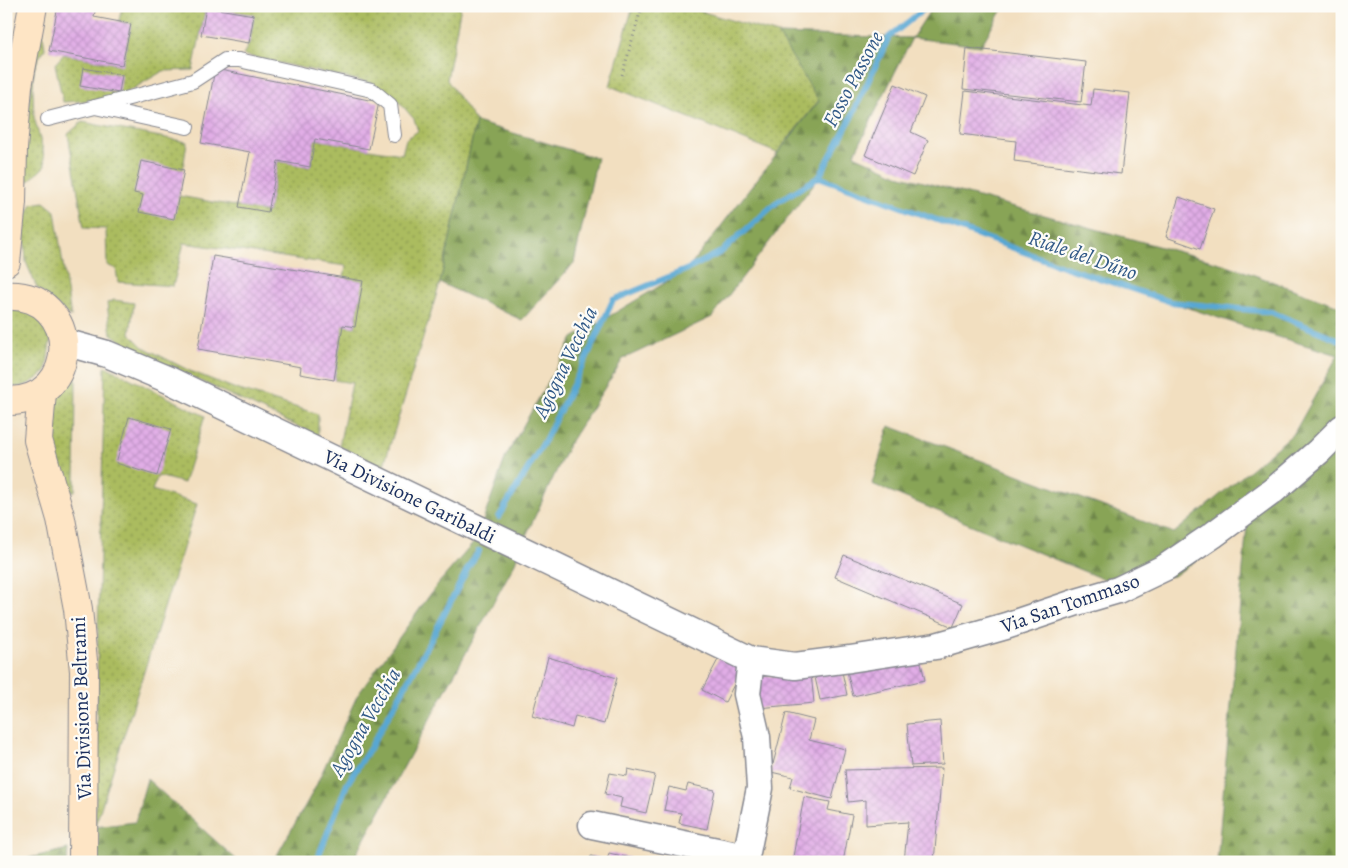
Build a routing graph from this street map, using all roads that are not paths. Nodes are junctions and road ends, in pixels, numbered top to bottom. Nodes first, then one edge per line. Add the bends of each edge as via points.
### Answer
1 (33, 6) edge
2 (95, 106) junction
3 (48, 119) dead end
4 (188, 127) dead end
5 (394, 135) dead end
6 (12, 202) junction
7 (6, 262) edge
8 (6, 296) edge
9 (37, 302) junction
10 (64, 342) junction
11 (42, 392) junction
12 (6, 402) edge
13 (1342, 428) edge
14 (38, 440) junction
15 (751, 660) junction
16 (592, 825) dead end
17 (745, 859) edge
18 (83, 862) edge

1 - 6 street via 18,86
2 - 3 lane
2 - 4 lane
2 - 5 lane via 193,81 225,60 239,60 372,90 390,105
6 - 7 street
6 - 9 street via 18,269
8 - 9 street via 21,296
9 - 10 street via 55,318
10 - 11 street via 60,370
10 - 15 street, Via Divisione Garibaldi via 107,354 169,380
11 - 12 street
11 - 14 street, Via Divisione Beltrami
12 - 14 street, Via Divisione Beltrami
13 - 15 street, Via San Tommaso via 1274,490 1213,535 1166,567 1118,590 936,646 795,666
14 - 18 street, Via Divisione Beltrami via 61,520 78,609 84,672
15 - 17 street via 747,694 757,737 760,788
16 - 17 street

